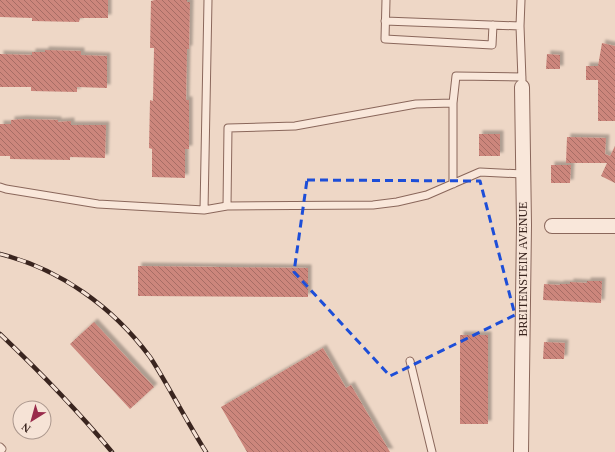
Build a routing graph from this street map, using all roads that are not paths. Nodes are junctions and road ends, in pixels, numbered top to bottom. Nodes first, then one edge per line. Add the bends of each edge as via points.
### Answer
1 (208, 0) edge
2 (386, 0) edge
3 (521, 0) edge
4 (385, 21) junction
5 (493, 25) junction
6 (520, 26) junction
7 (522, 82) junction
8 (453, 103) junction
9 (523, 174) junction
10 (453, 184) junction
11 (0, 187) edge
12 (227, 206) junction
13 (204, 210) junction
14 (552, 226) dead end
15 (615, 226) edge
16 (410, 361) dead end
17 (432, 452) edge
18 (521, 452) edge

1 - 13 lane
2 - 4 lane
3 - 6 lane
4 - 5 lane
4 - 5 lane via 385,39 492,45
5 - 6 lane
6 - 7 lane
7 - 8 lane via 456,76
7 - 9 street, BREITENSTEIN AVENUE
8 - 10 lane
8 - 12 lane via 416,104 295,126 228,128
9 - 10 lane via 480,172
9 - 18 street, BREITENSTEIN AVENUE
10 - 12 lane via 427,195 373,205
11 - 13 lane via 98,204
12 - 13 lane
14 - 15 street
16 - 17 lane

